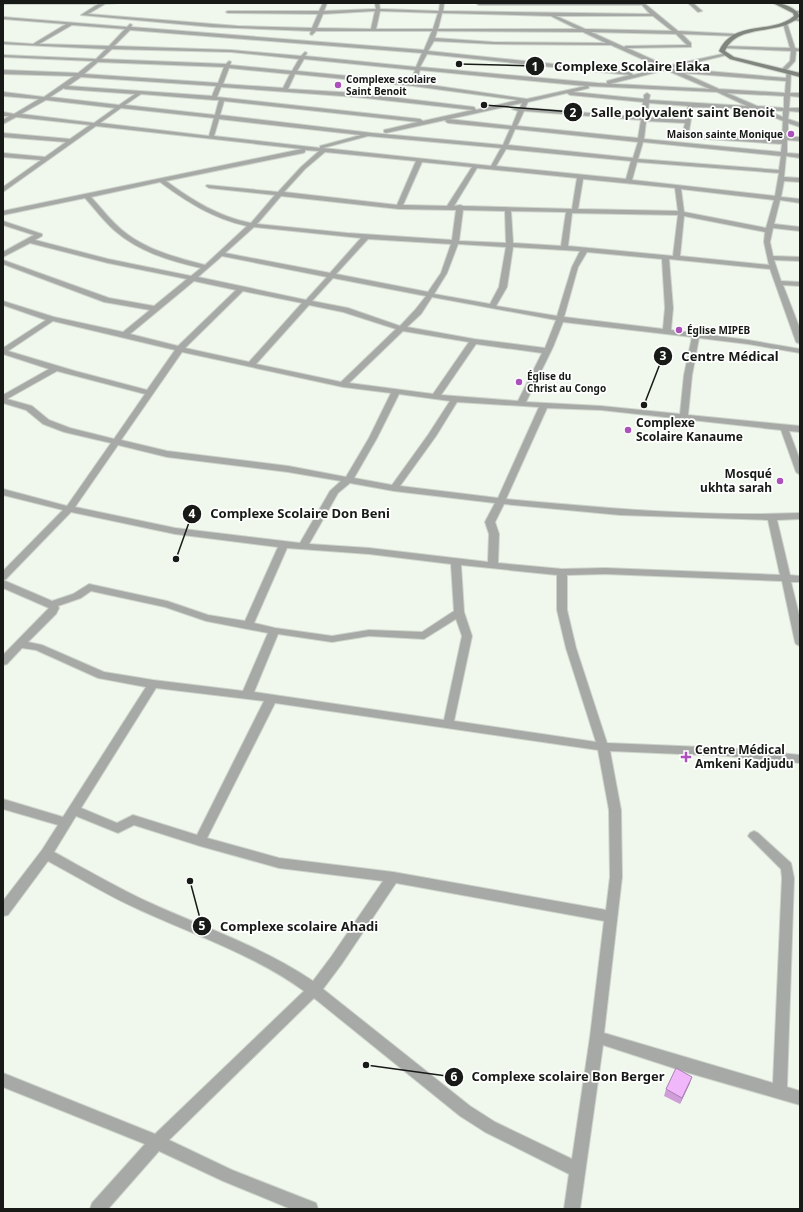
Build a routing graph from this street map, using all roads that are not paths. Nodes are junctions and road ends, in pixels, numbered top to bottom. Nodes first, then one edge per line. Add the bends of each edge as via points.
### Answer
1 (3, 3) edge
2 (118, 3) edge
3 (325, 3) edge
4 (377, 3) edge
5 (442, 3) edge
6 (582, 3) edge
7 (642, 3) edge
8 (690, 3) edge
9 (776, 3) edge
10 (103, 4) edge
11 (479, 4) edge
12 (529, 4) edge
13 (575, 5) junction
14 (265, 7) dead end
15 (378, 10) junction
16 (248, 11) junction
17 (442, 11) junction
18 (700, 11) dead end
19 (228, 12) dead end
20 (261, 12) junction
21 (322, 12) junction
22 (798, 12) edge
23 (538, 14) junction
24 (551, 14) junction
25 (84, 15) junction
26 (654, 15) junction
27 (4, 18) edge
28 (133, 19) junction
29 (793, 20) junction
30 (800, 20) edge
31 (182, 22) junction
32 (785, 23) junction
33 (69, 24) junction
34 (252, 24) junction
35 (128, 29) junction
36 (314, 29) junction
37 (372, 30) junction
38 (584, 30) junction
39 (434, 31) junction
40 (679, 32) junction
41 (175, 33) junction
42 (736, 35) junction
43 (240, 37) junction
44 (171, 38) dead end
45 (432, 40) junction
46 (3, 43) edge
47 (167, 43) dead end
48 (309, 43) junction
49 (613, 44) junction
50 (32, 46) junction
51 (723, 46) junction
52 (111, 47) junction
53 (621, 47) junction
54 (798, 49) edge
55 (161, 50) junction
56 (231, 52) junction
57 (425, 52) junction
58 (725, 54) junction
59 (3, 56) edge
60 (13, 57) junction
61 (304, 57) junction
62 (8, 61) dead end
63 (97, 61) junction
64 (228, 66) junction
65 (418, 67) junction
66 (671, 69) junction
67 (3, 72) edge
68 (295, 72) junction
69 (786, 72) junction
70 (641, 74) junction
71 (81, 75) junction
72 (800, 75) edge
73 (789, 80) junction
74 (413, 84) junction
75 (597, 84) junction
76 (218, 86) junction
77 (65, 87) junction
78 (648, 87) junction
79 (285, 90) junction
80 (717, 90) junction
81 (560, 92) junction
82 (139, 93) junction
83 (3, 94) edge
84 (788, 94) junction
85 (800, 95) edge
86 (44, 98) junction
87 (214, 98) junction
88 (222, 99) junction
89 (695, 99) junction
90 (526, 100) junction
91 (645, 101) junction
92 (121, 106) junction
93 (495, 108) junction
94 (757, 108) junction
95 (521, 109) junction
96 (788, 109) junction
97 (482, 110) junction
98 (800, 110) edge
99 (330, 111) junction
100 (475, 112) junction
101 (3, 114) edge
102 (325, 115) dead end
103 (15, 116) junction
104 (218, 116) junction
105 (643, 118) junction
106 (785, 119) junction
107 (321, 120) dead end
108 (438, 120) junction
109 (3, 122) edge
110 (428, 122) junction
111 (687, 122) junction
112 (792, 122) junction
113 (800, 122) edge
114 (471, 123) junction
115 (94, 124) junction
116 (800, 125) edge
117 (313, 127) junction
118 (514, 127) junction
119 (3, 135) edge
120 (372, 135) junction
121 (211, 137) junction
122 (800, 139) edge
123 (641, 140) junction
124 (784, 140) junction
125 (70, 141) junction
126 (505, 146) junction
127 (313, 149) junction
128 (324, 150) junction
129 (3, 155) edge
130 (783, 156) junction
131 (800, 156) edge
132 (47, 159) junction
133 (420, 160) junction
134 (635, 160) junction
135 (476, 165) junction
136 (493, 167) junction
137 (580, 176) junction
138 (783, 176) junction
139 (3, 179) edge
140 (160, 180) junction
141 (800, 180) edge
142 (17, 181) junction
143 (628, 182) junction
144 (209, 186) dead end
145 (678, 186) junction
146 (3, 190) edge
147 (281, 194) junction
148 (87, 196) junction
149 (779, 199) junction
150 (800, 201) edge
151 (399, 206) junction
152 (450, 207) junction
153 (460, 207) junction
154 (508, 210) junction
155 (572, 211) junction
156 (3, 213) edge
157 (681, 213) junction
158 (3, 223) edge
159 (253, 224) junction
160 (770, 229) junction
161 (800, 229) edge
162 (366, 237) junction
163 (30, 241) junction
164 (455, 243) junction
165 (509, 246) junction
166 (564, 248) junction
167 (584, 250) junction
168 (221, 254) junction
169 (3, 255) edge
170 (665, 257) junction
171 (676, 258) junction
172 (771, 258) junction
173 (800, 259) edge
174 (3, 262) edge
175 (206, 267) junction
176 (773, 267) junction
177 (330, 275) junction
178 (192, 279) junction
179 (778, 283) junction
180 (800, 284) edge
181 (241, 289) junction
182 (430, 295) junction
183 (306, 302) junction
184 (3, 303) edge
185 (492, 307) junction
186 (156, 309) junction
187 (790, 310) junction
188 (800, 311) edge
189 (52, 319) junction
190 (560, 319) junction
191 (400, 328) junction
192 (667, 332) junction
193 (124, 335) junction
194 (696, 336) junction
195 (474, 341) junction
196 (800, 342) edge
197 (180, 349) junction
198 (547, 351) junction
199 (800, 351) edge
200 (3, 352) edge
201 (251, 365) junction
202 (56, 368) junction
203 (343, 385) junction
204 (396, 392) junction
205 (149, 393) junction
206 (436, 396) junction
207 (455, 398) junction
208 (3, 399) edge
209 (521, 404) junction
210 (544, 405) junction
211 (684, 417) junction
212 (784, 428) junction
213 (800, 429) edge
214 (116, 442) junction
215 (800, 472) edge
216 (348, 480) junction
217 (394, 488) junction
218 (3, 492) edge
219 (501, 501) junction
220 (69, 509) junction
221 (800, 516) edge
222 (772, 517) junction
223 (284, 545) junction
224 (303, 546) junction
225 (456, 562) junction
226 (493, 565) junction
227 (562, 572) junction
228 (3, 577) edge
229 (785, 578) junction
230 (800, 579) edge
231 (3, 583) edge
232 (52, 605) junction
233 (459, 612) junction
234 (248, 625) junction
235 (275, 632) junction
236 (800, 642) edge
237 (20, 644) junction
238 (3, 661) edge
239 (153, 684) junction
240 (247, 696) junction
241 (271, 699) junction
242 (448, 725) junction
243 (603, 747) junction
244 (800, 759) edge
245 (3, 804) edge
246 (74, 810) junction
247 (66, 823) junction
248 (754, 836) dead end
249 (200, 841) junction
250 (46, 854) junction
251 (394, 877) junction
252 (3, 910) edge
253 (612, 917) junction
254 (314, 990) junction
255 (597, 1037) junction
256 (3, 1080) edge
257 (780, 1092) junction
258 (800, 1098) edge
259 (157, 1142) junction
260 (578, 1170) junction
261 (98, 1209) edge
262 (310, 1209) edge
263 (572, 1209) edge

1 - 10 street
2 - 10 street
3 - 21 street
4 - 15 street
5 - 17 street
6 - 13 street
7 - 13 street
7 - 26 street
8 - 18 street
9 - 22 main road
10 - 25 street
11 - 12 street
12 - 13 street
12 - 23 street
14 - 20 street
15 - 17 street
15 - 21 street
15 - 37 street
16 - 19 street
16 - 20 street
16 - 34 street
17 - 23 street
17 - 39 street
20 - 21 street
21 - 36 street
22 - 29 main road
23 - 24 street
24 - 26 street
24 - 38 street
25 - 28 street
25 - 33 street
26 - 40 street
27 - 33 street
28 - 31 street
28 - 35 street
29 - 30 street
29 - 32 main road
31 - 34 street
31 - 41 street
32 - 42 main road
32 - 54 street
33 - 35 street
33 - 50 street
34 - 36 street
34 - 43 street
35 - 41 street
35 - 52 street
36 - 37 street
36 - 48 street
37 - 39 street
38 - 39 street
38 - 40 street
38 - 49 street
39 - 45 street
40 - 42 street
40 - 53 street via 689,46
41 - 43 street
41 - 44 street
42 - 51 main road
43 - 48 street
43 - 56 street
45 - 49 street
45 - 57 street
46 - 50 street
47 - 55 street
48 - 57 street
48 - 61 street
49 - 53 street
50 - 52 street
50 - 60 street
51 - 54 street
51 - 58 main road via 722,51
52 - 55 street
52 - 63 street
53 - 66 street
54 - 69 street
55 - 56 street
56 - 61 street
56 - 64 street
57 - 65 street
57 - 70 street
58 - 66 street
58 - 69 main road via 737,60
59 - 60 street
60 - 62 street
60 - 63 street
61 - 65 street
61 - 68 street
63 - 64 street via 155,60
63 - 71 street
64 - 68 street
64 - 76 street
65 - 74 street
65 - 75 street
66 - 70 street
66 - 73 street
66 - 80 street
67 - 71 street
68 - 74 street
68 - 79 street
69 - 72 main road
69 - 73 street
70 - 75 street
70 - 78 street
71 - 76 street
71 - 77 street
73 - 84 street
74 - 90 street
75 - 78 street
75 - 81 street
76 - 79 street
76 - 87 street
77 - 82 street
77 - 86 street
78 - 89 street
78 - 91 street
79 - 97 street via 356,95
80 - 84 street
80 - 89 street
80 - 94 street
81 - 90 street
81 - 91 street
82 - 87 street
82 - 92 street
83 - 86 street
84 - 85 street
84 - 96 street
86 - 92 street
86 - 103 street
87 - 88 street
88 - 99 street
88 - 104 street
89 - 91 street
89 - 94 street
89 - 111 street
90 - 93 street
90 - 95 street
91 - 105 street
92 - 104 street
92 - 115 street
93 - 95 street
93 - 97 street
94 - 96 street
94 - 106 street
95 - 105 street
95 - 118 street
96 - 98 street
96 - 106 street
97 - 100 street
99 - 102 street
99 - 110 street
100 - 108 street
100 - 114 street
101 - 103 street
103 - 109 street
103 - 115 street
104 - 117 street
104 - 121 street
105 - 111 street
105 - 123 street
106 - 112 street
106 - 124 street
107 - 117 street
108 - 110 street
108 - 114 street
110 - 120 street
111 - 124 street via 686,133 696,137
112 - 113 street
112 - 116 street
114 - 118 street
115 - 121 street
115 - 125 street
117 - 120 street
118 - 123 street
118 - 126 street
119 - 125 street
120 - 126 street
120 - 127 street
121 - 127 street
122 - 124 street
123 - 130 street
123 - 134 street
124 - 130 street
125 - 132 street
126 - 134 street
126 - 136 street
127 - 128 street
127 - 140 street
128 - 133 street
128 - 147 street via 303,168
129 - 132 street
130 - 131 street
130 - 138 street
132 - 142 street
133 - 135 street
133 - 151 street
134 - 138 street
134 - 143 street
135 - 136 street
135 - 152 street
136 - 137 street
137 - 143 street
137 - 155 street
138 - 141 street
138 - 149 street
139 - 142 street
140 - 148 street
140 - 159 street via 205,210 230,220
142 - 146 street
143 - 145 street
144 - 147 street
145 - 149 street
145 - 157 street
147 - 151 street
147 - 159 street
148 - 156 street
148 - 175 street via 117,229 146,249
149 - 150 street
149 - 160 street
151 - 152 street
152 - 153 street
153 - 154 street
153 - 164 street
154 - 155 street
154 - 165 street
155 - 157 street
155 - 166 street
157 - 160 street
157 - 171 street
158 - 163 street via 40,235
159 - 162 street
159 - 168 street
160 - 161 street
160 - 172 street via 767,242
162 - 164 street
162 - 177 street
163 - 169 street
163 - 178 street
164 - 165 street
164 - 182 street via 444,273
165 - 166 street
165 - 185 street via 503,287
166 - 167 street
167 - 170 street
167 - 190 street via 575,267
168 - 175 street
168 - 177 street
170 - 171 street
170 - 192 street via 669,308
171 - 176 street
172 - 173 street
172 - 176 street
174 - 186 street via 107,300
175 - 178 street
176 - 179 street
177 - 182 street
177 - 183 street
178 - 181 street
178 - 186 street
179 - 180 street
179 - 187 street
181 - 183 street
181 - 197 street
182 - 185 street
182 - 191 street via 420,310
183 - 191 street via 345,310
183 - 201 street
184 - 189 street
185 - 190 street
186 - 193 street
187 - 188 street
187 - 196 street
189 - 193 street
189 - 200 street
190 - 192 street
190 - 198 street
191 - 195 street
191 - 203 street
192 - 194 street
193 - 197 street
194 - 199 street
194 - 211 street via 688,375
195 - 198 street
195 - 206 street
197 - 201 street
197 - 205 street
198 - 209 street
200 - 202 street
201 - 203 street
202 - 205 street
202 - 208 street
203 - 204 street
204 - 206 street
204 - 216 street
205 - 214 street
206 - 207 street
207 - 209 street
207 - 217 street via 432,436
208 - 214 street via 29,408 50,424
209 - 210 street
210 - 211 street
210 - 219 street
211 - 212 street
212 - 213 street
212 - 215 street
214 - 216 street via 167,454 288,469
214 - 220 street
216 - 217 street
216 - 224 street via 334,491
217 - 219 street
218 - 220 street
219 - 222 street via 620,512
219 - 226 street via 490,522 494,534
220 - 223 street via 175,532
220 - 228 street
221 - 222 street
222 - 229 street
223 - 224 street
223 - 234 street
224 - 225 street
225 - 226 street
225 - 233 street
226 - 227 street
227 - 229 street via 605,571
227 - 243 street via 562,610 571,648
229 - 230 street
229 - 236 street
231 - 232 street
232 - 234 street via 77,596 89,587 167,604 206,618
232 - 237 street via 52,612
233 - 235 street via 424,636 369,633 332,639
233 - 242 street via 467,636
234 - 235 street
235 - 240 street
237 - 238 street
237 - 239 street via 38,647 102,675
239 - 240 street
239 - 246 street
240 - 241 street
241 - 242 street
241 - 249 street
242 - 243 street
243 - 244 street via 727,752
243 - 253 street via 615,810 616,877
245 - 247 street
246 - 247 street
246 - 249 street via 118,828 133,820
247 - 250 street
248 - 257 street via 787,867
249 - 251 street via 279,863
250 - 252 street
250 - 254 street via 142,905 287,971
251 - 253 street
251 - 254 street
253 - 255 street
254 - 259 street
254 - 260 street via 465,1112
255 - 257 street
255 - 260 street
256 - 259 street
257 - 258 street
259 - 261 street
259 - 262 street via 228,1176
260 - 263 street

